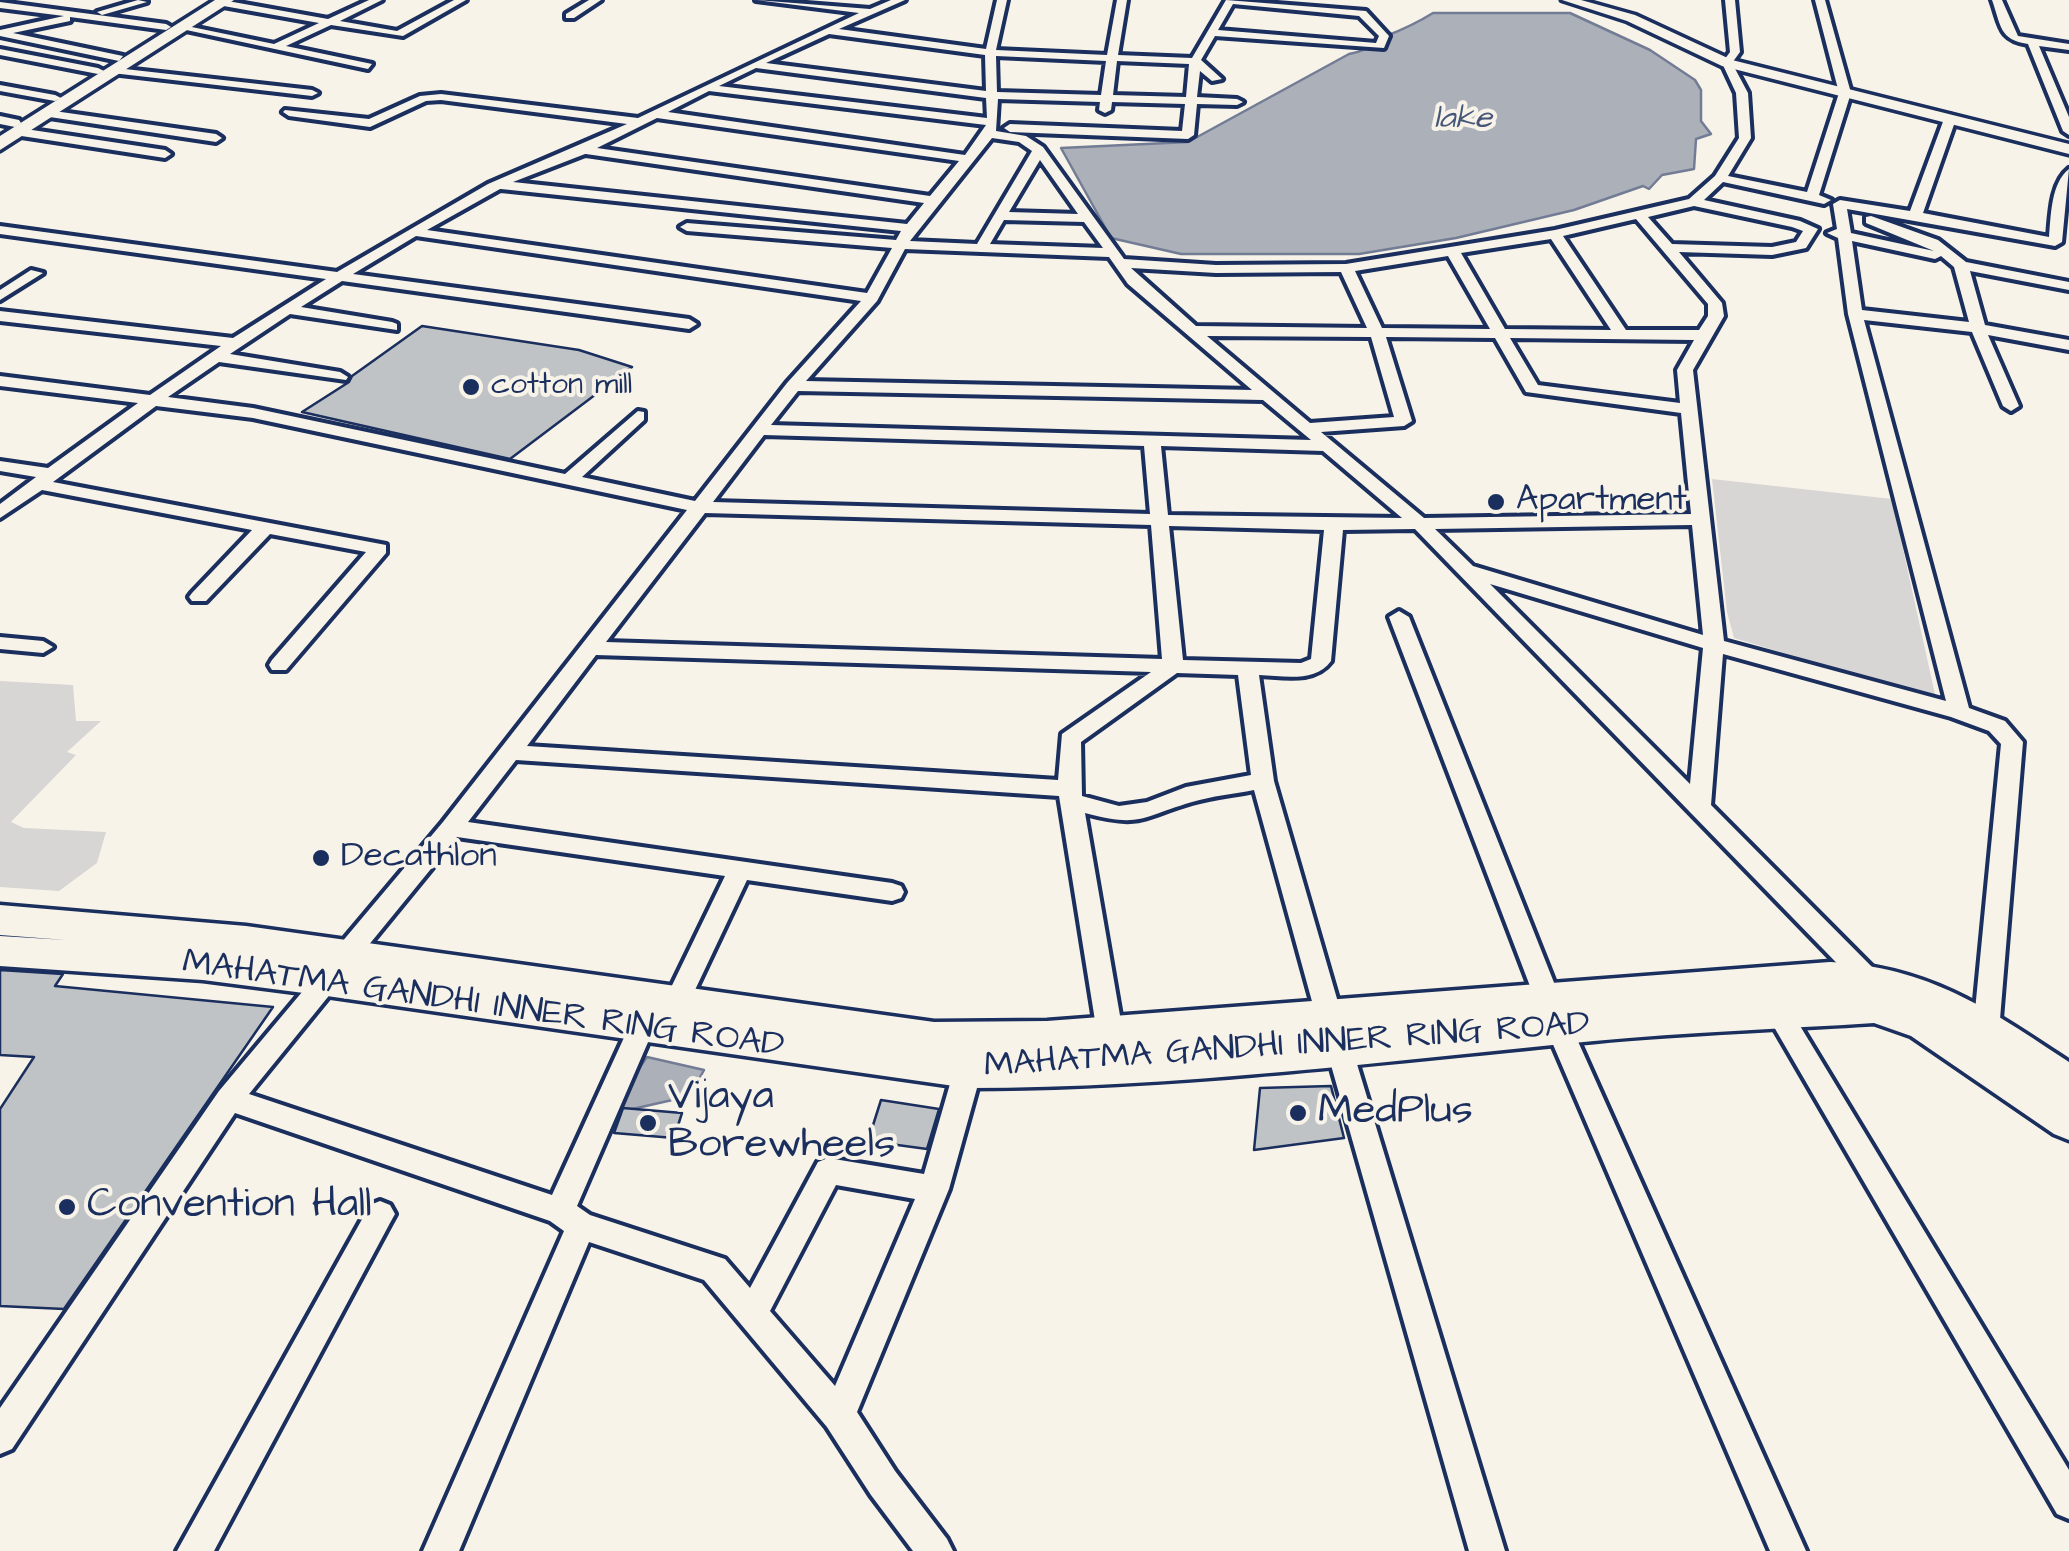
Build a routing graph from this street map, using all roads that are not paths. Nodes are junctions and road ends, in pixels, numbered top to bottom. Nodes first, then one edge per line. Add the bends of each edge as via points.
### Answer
1 (8, 0) edge
2 (115, 0) edge
3 (157, 0) edge
4 (377, 0) edge
5 (462, 0) edge
6 (596, 0) edge
7 (761, 0) edge
8 (900, 0) edge
9 (1002, 0) edge
10 (1122, 0) edge
11 (1568, 0) edge
12 (1730, 0) edge
13 (1820, 0) edge
14 (1980, 0) edge
15 (219, 1) edge
16 (1998, 1) edge
17 (142, 2) edge
18 (0, 4) edge
19 (1270, 5) junction
20 (317, 8) dead end
21 (1314, 9) junction
22 (870, 12) junction
23 (88, 14) junction
24 (301, 16) junction
25 (570, 16) dead end
26 (0, 21) edge
27 (335, 22) junction
28 (39, 25) junction
29 (174, 28) junction
30 (831, 31) junction
31 (1212, 32) junction
32 (0, 34) edge
33 (1253, 36) junction
34 (1298, 40) junction
35 (2033, 44) junction
36 (2069, 47) edge
37 (273, 48) junction
38 (0, 52) edge
39 (990, 52) junction
40 (1112, 58) junction
41 (1194, 61) junction
42 (1727, 63) junction
43 (758, 64) junction
44 (111, 66) junction
45 (368, 66) dead end
46 (1216, 79) dead end
47 (0, 88) edge
48 (708, 88) junction
49 (1845, 93) junction
50 (312, 94) dead end
51 (992, 94) junction
52 (1107, 98) junction
53 (1192, 102) junction
54 (1238, 102) dead end
55 (51, 106) junction
56 (289, 112) dead end
57 (656, 114) junction
58 (1950, 119) junction
59 (640, 122) junction
60 (8, 127) edge
61 (991, 128) junction
62 (2069, 131) edge
63 (1102, 133) junction
64 (216, 138) dead end
65 (0, 144) edge
66 (2069, 149) edge
67 (585, 150) junction
68 (1039, 150) junction
69 (166, 154) dead end
70 (969, 160) junction
71 (2069, 174) edge
72 (1720, 178) junction
73 (497, 185) junction
74 (1812, 198) junction
75 (934, 200) junction
76 (2064, 201) edge
77 (1694, 202) junction
78 (1841, 207) junction
79 (1000, 216) junction
80 (1915, 216) junction
81 (1641, 217) junction
82 (1089, 218) junction
83 (686, 227) dead end
84 (1811, 229) junction
85 (0, 230) edge
86 (416, 232) junction
87 (1555, 234) junction
88 (906, 236) junction
89 (1844, 236) junction
90 (983, 245) junction
91 (1668, 248) junction
92 (1452, 252) junction
93 (1119, 258) junction
94 (2052, 258) edge
95 (1958, 262) junction
96 (1346, 268) junction
97 (36, 273) dead end
98 (339, 275) junction
99 (2069, 286) edge
100 (0, 296) edge
101 (872, 298) junction
102 (287, 309) junction
103 (1855, 314) junction
104 (0, 316) edge
105 (689, 324) dead end
106 (392, 328) dead end
107 (1978, 328) junction
108 (1196, 331) junction
109 (1377, 333) junction
110 (1502, 334) junction
111 (1622, 335) junction
112 (1704, 335) junction
113 (234, 344) junction
114 (2069, 345) edge
115 (214, 356) junction
116 (340, 377) dead end
117 (0, 381) edge
118 (794, 386) junction
119 (1267, 396) junction
120 (149, 400) junction
121 (2012, 406) dead end
122 (1688, 410) junction
123 (638, 416) dead end
124 (1306, 428) junction
125 (762, 430) junction
126 (1152, 440) junction
127 (1326, 446) junction
128 (0, 466) edge
129 (45, 479) junction
130 (567, 481) junction
131 (698, 507) junction
132 (0, 513) edge
133 (1702, 519) junction
134 (1162, 520) junction
135 (1334, 525) junction
136 (1422, 526) junction
137 (266, 527) junction
138 (1462, 569) junction
139 (199, 597) dead end
140 (1400, 617) dead end
141 (0, 643) edge
142 (1714, 644) junction
143 (43, 647) dead end
144 (589, 648) junction
145 (279, 665) dead end
146 (1173, 666) junction
147 (1248, 668) junction
148 (1959, 712) junction
149 (508, 752) junction
150 (1263, 781) junction
151 (1070, 795) junction
152 (1698, 806) junction
153 (451, 828) junction
154 (740, 870) junction
155 (892, 892) dead end
156 (0, 920) edge
157 (0, 951) edge
158 (336, 968) junction
159 (1869, 980) junction
160 (677, 1002) junction
161 (1779, 1013) junction
162 (1554, 1014) junction
163 (642, 1026) junction
164 (1986, 1031) junction
165 (1110, 1033) junction
166 (1334, 1033) junction
167 (968, 1070) junction
168 (2069, 1084) edge
169 (229, 1099) junction
170 (2069, 1122) edge
171 (934, 1189) junction
172 (380, 1214) dead end
173 (570, 1218) junction
174 (752, 1314) junction
175 (839, 1415) junction
176 (0, 1437) edge
177 (2069, 1502) edge
178 (195, 1551) edge
179 (441, 1551) edge
180 (934, 1551) edge
181 (1487, 1551) edge
182 (1788, 1551) edge

1 - 18 street
2 - 17 street
3 - 17 street
4 - 27 street
5 - 27 street via 399,34
6 - 25 street
7 - 22 street
8 - 22 street
9 - 39 street
10 - 40 street
11 - 42 street via 1631,18
12 - 42 street via 1735,52
13 - 49 street
14 - 16 street
15 - 24 street
15 - 29 main road
16 - 35 street via 2009,33
17 - 23 street
18 - 23 street
19 - 21 street
19 - 31 street via 1230,2
19 - 33 street
20 - 24 street
21 - 34 street
21 - 34 street via 1362,13 1384,36 1380,46
22 - 30 street
23 - 28 street
23 - 29 street
24 - 27 street
26 - 28 street
27 - 37 street
28 - 32 street
29 - 37 street
29 - 44 main road
30 - 39 street
30 - 43 street
31 - 33 street
31 - 41 street
32 - 44 street
33 - 34 street
35 - 36 street
35 - 62 street
37 - 45 street
38 - 44 street
39 - 40 street
39 - 51 street
40 - 41 street
40 - 52 street
41 - 46 street
41 - 53 street
42 - 49 street
42 - 72 street via 1742,93 1744,138
43 - 48 street
43 - 51 street
44 - 50 street
44 - 55 main road
47 - 55 street
48 - 57 street
48 - 61 street
49 - 58 street
49 - 74 street
51 - 52 street
51 - 61 street
52 - 53 street
52 - 63 street
53 - 54 street
53 - 63 street via 1186,137
55 - 60 main road
55 - 64 street
56 - 59 street via 370,123 441,97
57 - 59 street
57 - 70 street
58 - 66 street
58 - 80 street
59 - 67 street
60 - 65 main road
60 - 69 street
61 - 63 street
61 - 68 street
61 - 70 street
67 - 73 street
67 - 75 street
68 - 79 street
68 - 82 street
70 - 75 street
71 - 76 street
72 - 74 street
72 - 77 street
73 - 86 street
73 - 88 street
74 - 78 street
75 - 88 street
76 - 94 street
77 - 81 street
77 - 84 street
78 - 80 street
78 - 89 street
78 - 95 street via 1910,233
79 - 82 street
79 - 90 street
80 - 94 street
81 - 87 street
81 - 91 street
82 - 93 street
83 - 88 street
84 - 89 street
84 - 91 street via 1801,246 1780,250
85 - 98 street
86 - 98 street
86 - 101 street
87 - 92 street
87 - 111 street
88 - 90 street
88 - 101 street
89 - 95 street
89 - 103 street
90 - 93 street
91 - 112 street via 1715,303 1716,316
92 - 96 street
92 - 110 street
93 - 96 street via 1216,270
93 - 108 street via 1133,280
94 - 95 street
94 - 99 street
95 - 107 street
96 - 109 street
97 - 100 street
98 - 102 street
98 - 105 street
101 - 118 street
102 - 106 street
102 - 113 street
103 - 107 street
103 - 148 street
104 - 113 street
107 - 114 street
107 - 121 street
108 - 109 street
108 - 119 street
109 - 110 street
109 - 124 street via 1404,421
110 - 111 street
110 - 122 street via 1532,389
111 - 112 street
112 - 122 street via 1685,370
113 - 115 street
115 - 116 street
115 - 120 street
117 - 120 street
118 - 119 street
118 - 125 street
119 - 124 street
120 - 129 street
120 - 130 street via 253,412
122 - 133 street
123 - 130 street
124 - 127 street
125 - 126 street
125 - 131 street
126 - 127 street
126 - 134 street
127 - 136 street
128 - 129 street
129 - 132 street
129 - 137 street
130 - 131 street
131 - 134 street
131 - 144 street
133 - 136 street
133 - 142 street
134 - 135 street
134 - 146 street
135 - 136 street
135 - 147 street via 1322,660 1301,670
136 - 138 street
137 - 139 street
137 - 145 street via 379,549
138 - 142 street
138 - 152 street
140 - 162 street
141 - 143 street
142 - 148 street
142 - 152 street
144 - 146 street
144 - 149 street
146 - 147 street
146 - 151 street via 1070,739
147 - 150 street
148 - 164 street via 1997,726 2012,742
149 - 151 street
149 - 153 street
150 - 151 street via 1119,814
150 - 166 street
151 - 165 street
152 - 159 street
153 - 154 street
153 - 158 street
154 - 155 street
154 - 160 street
156 - 158 main road, MAHATMA GANDHI INNER RING ROAD via 246,940
157 - 158 main road, MAHATMA GANDHI INNER RING ROAD
158 - 160 main road, MAHATMA GANDHI INNER RING ROAD
158 - 163 main road, MAHATMA GANDHI INNER RING ROAD
158 - 169 street
159 - 162 main road, MAHATMA GANDHI INNER RING ROAD via 1830,978
159 - 164 main road, MAHATMA GANDHI INNER RING ROAD via 1932,1000
160 - 165 main road, MAHATMA GANDHI INNER RING ROAD via 934,1039
161 - 162 main road, MAHATMA GANDHI INNER RING ROAD
161 - 170 main road, MAHATMA GANDHI INNER RING ROAD via 1874,1006 1900,1012
161 - 177 street
162 - 166 main road, MAHATMA GANDHI INNER RING ROAD
162 - 182 street
163 - 167 main road, MAHATMA GANDHI INNER RING ROAD
163 - 173 street
164 - 168 main road, MAHATMA GANDHI INNER RING ROAD
165 - 166 main road, MAHATMA GANDHI INNER RING ROAD
166 - 167 main road, MAHATMA GANDHI INNER RING ROAD via 1053,1070
166 - 181 street
167 - 171 street
169 - 173 street
169 - 176 street
171 - 174 street via 828,1171
171 - 175 street
172 - 178 street
173 - 174 street via 714,1269
173 - 179 street
174 - 175 street
175 - 180 street

